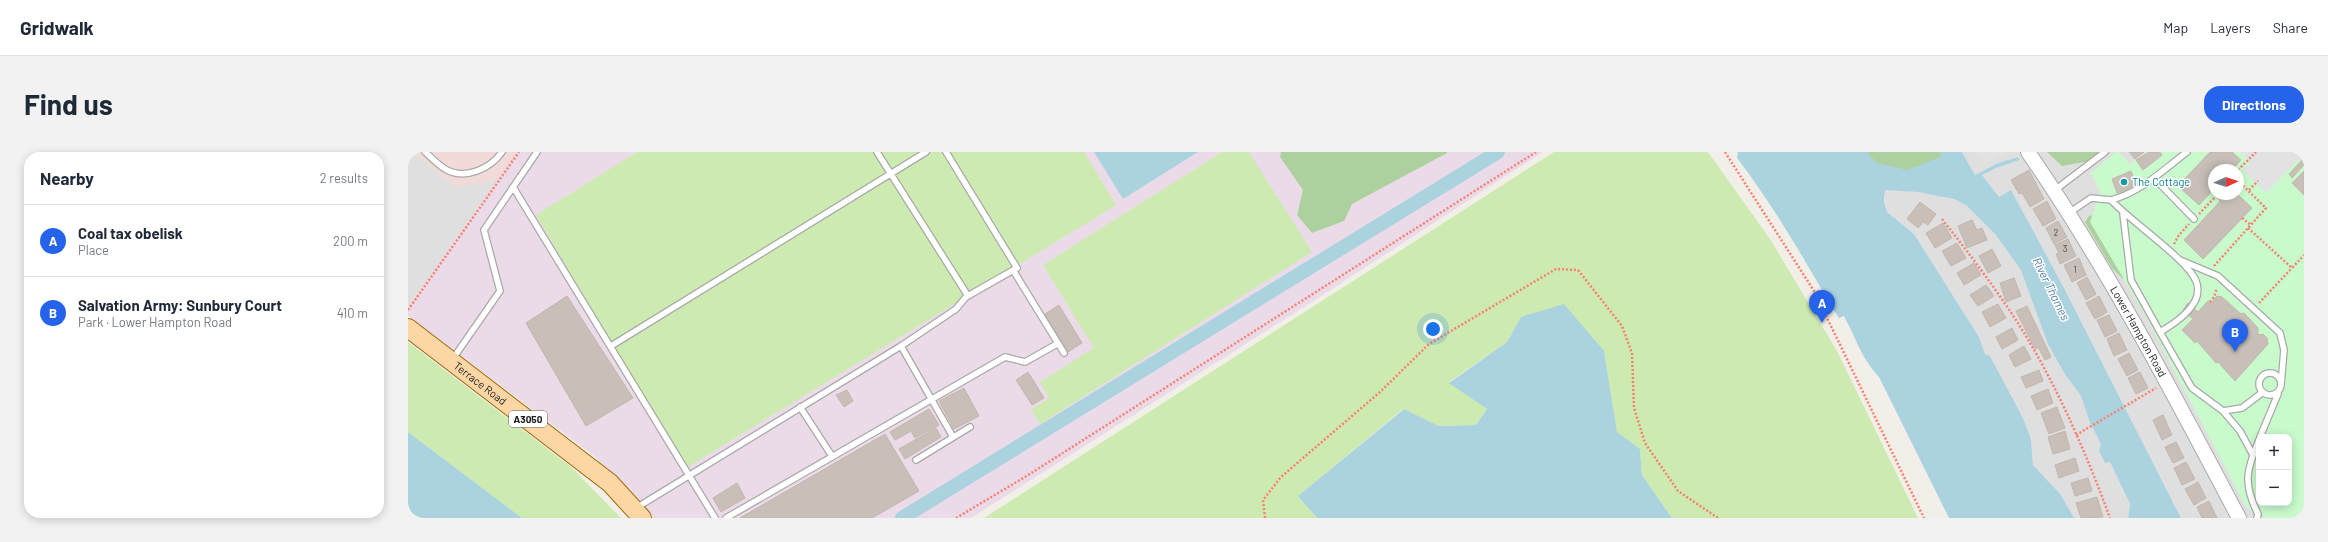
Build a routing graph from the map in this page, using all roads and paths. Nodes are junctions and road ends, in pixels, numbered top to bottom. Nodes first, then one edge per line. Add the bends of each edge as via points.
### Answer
1 (425, 152) edge
2 (502, 152) edge
3 (519, 152) edge
4 (537, 152) edge
5 (877, 152) edge
6 (926, 152) edge
7 (946, 152) edge
8 (1536, 152) edge
9 (1725, 152) edge
10 (2028, 152) edge
11 (2105, 152) edge
12 (2187, 152) edge
13 (2256, 152) edge
14 (2244, 164) edge
15 (891, 174) junction
16 (2154, 178) junction
17 (2258, 181) dead end
18 (2244, 186) edge
19 (513, 187) junction
20 (2054, 190) junction
21 (2249, 190) junction
22 (2111, 200) junction
23 (2068, 213) junction
24 (2124, 214) junction
25 (2242, 218) dead end
26 (1942, 219) dead end
27 (2194, 219) dead end
28 (2249, 227) junction
29 (2304, 255) edge
30 (2178, 259) junction
31 (2292, 268) junction
32 (1014, 270) junction
33 (2214, 274) junction
34 (968, 296) junction
35 (2210, 302) dead end
36 (2255, 308) junction
37 (408, 310) edge
38 (408, 328) edge
39 (2160, 332) junction
40 (1058, 344) junction
41 (611, 346) junction
42 (901, 346) junction
43 (1064, 353) dead end
44 (451, 361) junction
45 (2167, 381) junction
46 (2281, 385) junction
47 (2263, 392) junction
48 (2278, 394) junction
49 (931, 398) junction
50 (800, 407) junction
51 (2223, 411) junction
52 (970, 427) dead end
53 (2261, 434) edge
54 (2076, 435) junction
55 (953, 437) junction
56 (2256, 448) edge
57 (2253, 455) junction
58 (832, 456) junction
59 (916, 460) dead end
60 (689, 474) junction
61 (638, 513) edge
62 (715, 518) edge
63 (726, 518) edge
64 (956, 518) edge
65 (1265, 518) edge
66 (1718, 518) edge
67 (1924, 518) edge
68 (2110, 518) edge
69 (2239, 518) edge
70 (2258, 518) edge

1 - 2 lane via 448,170 464,174 480,170 497,159
3 - 37 path
4 - 19 lane
5 - 15 lane
6 - 15 lane
7 - 32 lane via 1017,268
8 - 64 path via 1025,477
9 - 67 path via 1814,291
10 - 20 street, Lower Hampton Road
11 - 20 lane
12 - 16 lane
13 - 14 path
15 - 34 lane
15 - 41 lane
16 - 22 lane via 2145,186
16 - 27 lane
17 - 21 path
18 - 21 path
19 - 41 lane
19 - 44 lane via 484,230 500,292
20 - 23 street, Lower Hampton Road
21 - 28 path via 2266,208
22 - 23 lane via 2091,198
22 - 24 lane
23 - 45 street, Lower Hampton Road
24 - 30 lane
24 - 39 lane via 2131,280
25 - 28 path
26 - 54 path via 2016,320 2048,376
28 - 31 path
28 - 33 path via 2214,264
29 - 31 path
30 - 33 lane
30 - 39 lane via 2196,281 2197,295 2178,321
31 - 36 path
32 - 34 lane
32 - 40 lane
33 - 35 path via 2217,290
33 - 36 lane
34 - 42 lane via 956,309
36 - 46 lane via 2280,333 2284,350
38 - 44 main road, Terrace Road / A3050
39 - 51 lane via 2192,388
40 - 43 lane
40 - 49 lane via 1025,362 1006,357
41 - 60 lane
42 - 49 lane
42 - 50 lane
44 - 61 main road, Terrace Road / A3050 via 610,483
45 - 54 path
45 - 69 street, Lower Hampton Road
46 - 47 lane via 2278,375 2270,371 2259,381 2259,390
46 - 48 lane
47 - 48 lane via 2269,396
47 - 51 lane via 2242,408
48 - 53 lane
49 - 55 lane
49 - 58 lane
50 - 58 lane
50 - 60 lane
51 - 57 lane via 2240,432
52 - 55 lane
54 - 68 path
55 - 59 lane
56 - 57 lane
57 - 70 lane via 2247,478 2249,496
58 - 63 lane
60 - 61 lane
60 - 62 lane
65 - 66 path via 1263,500 1281,477 1380,392 1429,344 1556,269 1578,270 1622,326 1632,354 1634,408 1645,443 1678,491

